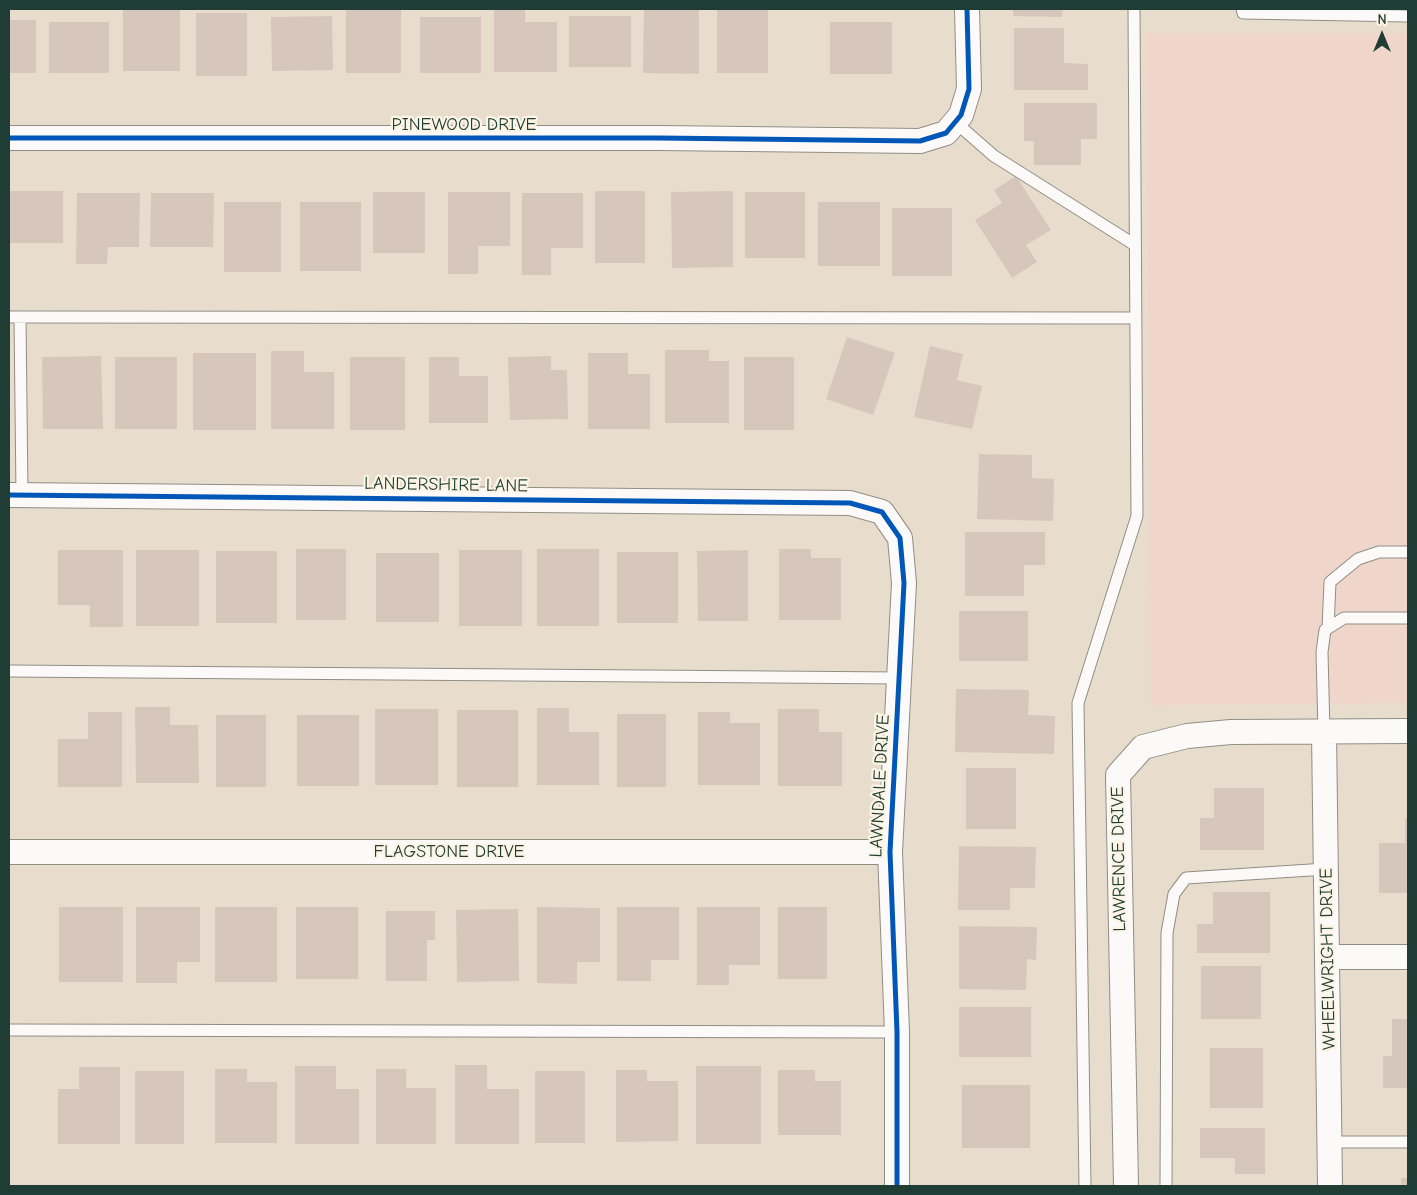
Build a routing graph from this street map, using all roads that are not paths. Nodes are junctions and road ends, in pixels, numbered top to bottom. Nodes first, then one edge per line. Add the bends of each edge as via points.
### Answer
1 (967, 9) edge
2 (1134, 9) edge
3 (1242, 9) edge
4 (1408, 16) edge
5 (955, 122) junction
6 (9, 138) edge
7 (1135, 245) junction
8 (15, 317) edge
9 (1135, 318) junction
10 (15, 495) edge
11 (882, 512) joint
12 (1408, 552) edge
13 (1408, 618) edge
14 (1328, 628) junction
15 (9, 671) edge
16 (899, 678) junction
17 (1408, 731) edge
18 (1324, 732) junction
19 (9, 852) edge
20 (890, 852) junction
21 (1326, 869) junction
22 (1328, 956) junction
23 (1408, 956) edge
24 (9, 1030) edge
25 (897, 1032) junction
26 (1330, 1142) junction
27 (1408, 1142) edge
28 (897, 1186) edge
29 (1085, 1186) edge
30 (1126, 1186) edge
31 (1166, 1186) edge
32 (1330, 1186) edge

1 - 5 street via 969,89 961,115
2 - 7 lane
3 - 4 lane via 1243,13
5 - 6 street, PINEWOOD DRIVE via 946,132 920,141
5 - 7 lane via 994,156
7 - 9 lane
8 - 9 lane
8 - 10 lane
9 - 29 lane via 1137,516 1078,703
10 - 11 street, LANDERSHIRE LANE via 850,504
11 - 16 street, LAWNDALE DRIVE via 900,538 904,583
12 - 14 lane via 1378,552 1358,559 1330,582
13 - 14 lane via 1344,618
14 - 18 lane via 1322,652
15 - 16 lane
16 - 20 street, LAWNDALE DRIVE
17 - 18 street, LAWRENCE DRIVE
18 - 21 street, WHEELWRIGHT DRIVE
18 - 30 street, LAWRENCE DRIVE via 1231,732 1187,736 1144,747 1118,775
19 - 20 street, FLAGSTONE DRIVE
20 - 25 street, LAWNDALE DRIVE
21 - 22 street, WHEELWRIGHT DRIVE
21 - 31 lane via 1186,878 1174,894 1166,933
22 - 23 street
22 - 26 street, WHEELWRIGHT DRIVE
24 - 25 lane
25 - 28 street, LAWNDALE DRIVE
26 - 27 lane
26 - 32 street, WHEELWRIGHT DRIVE

